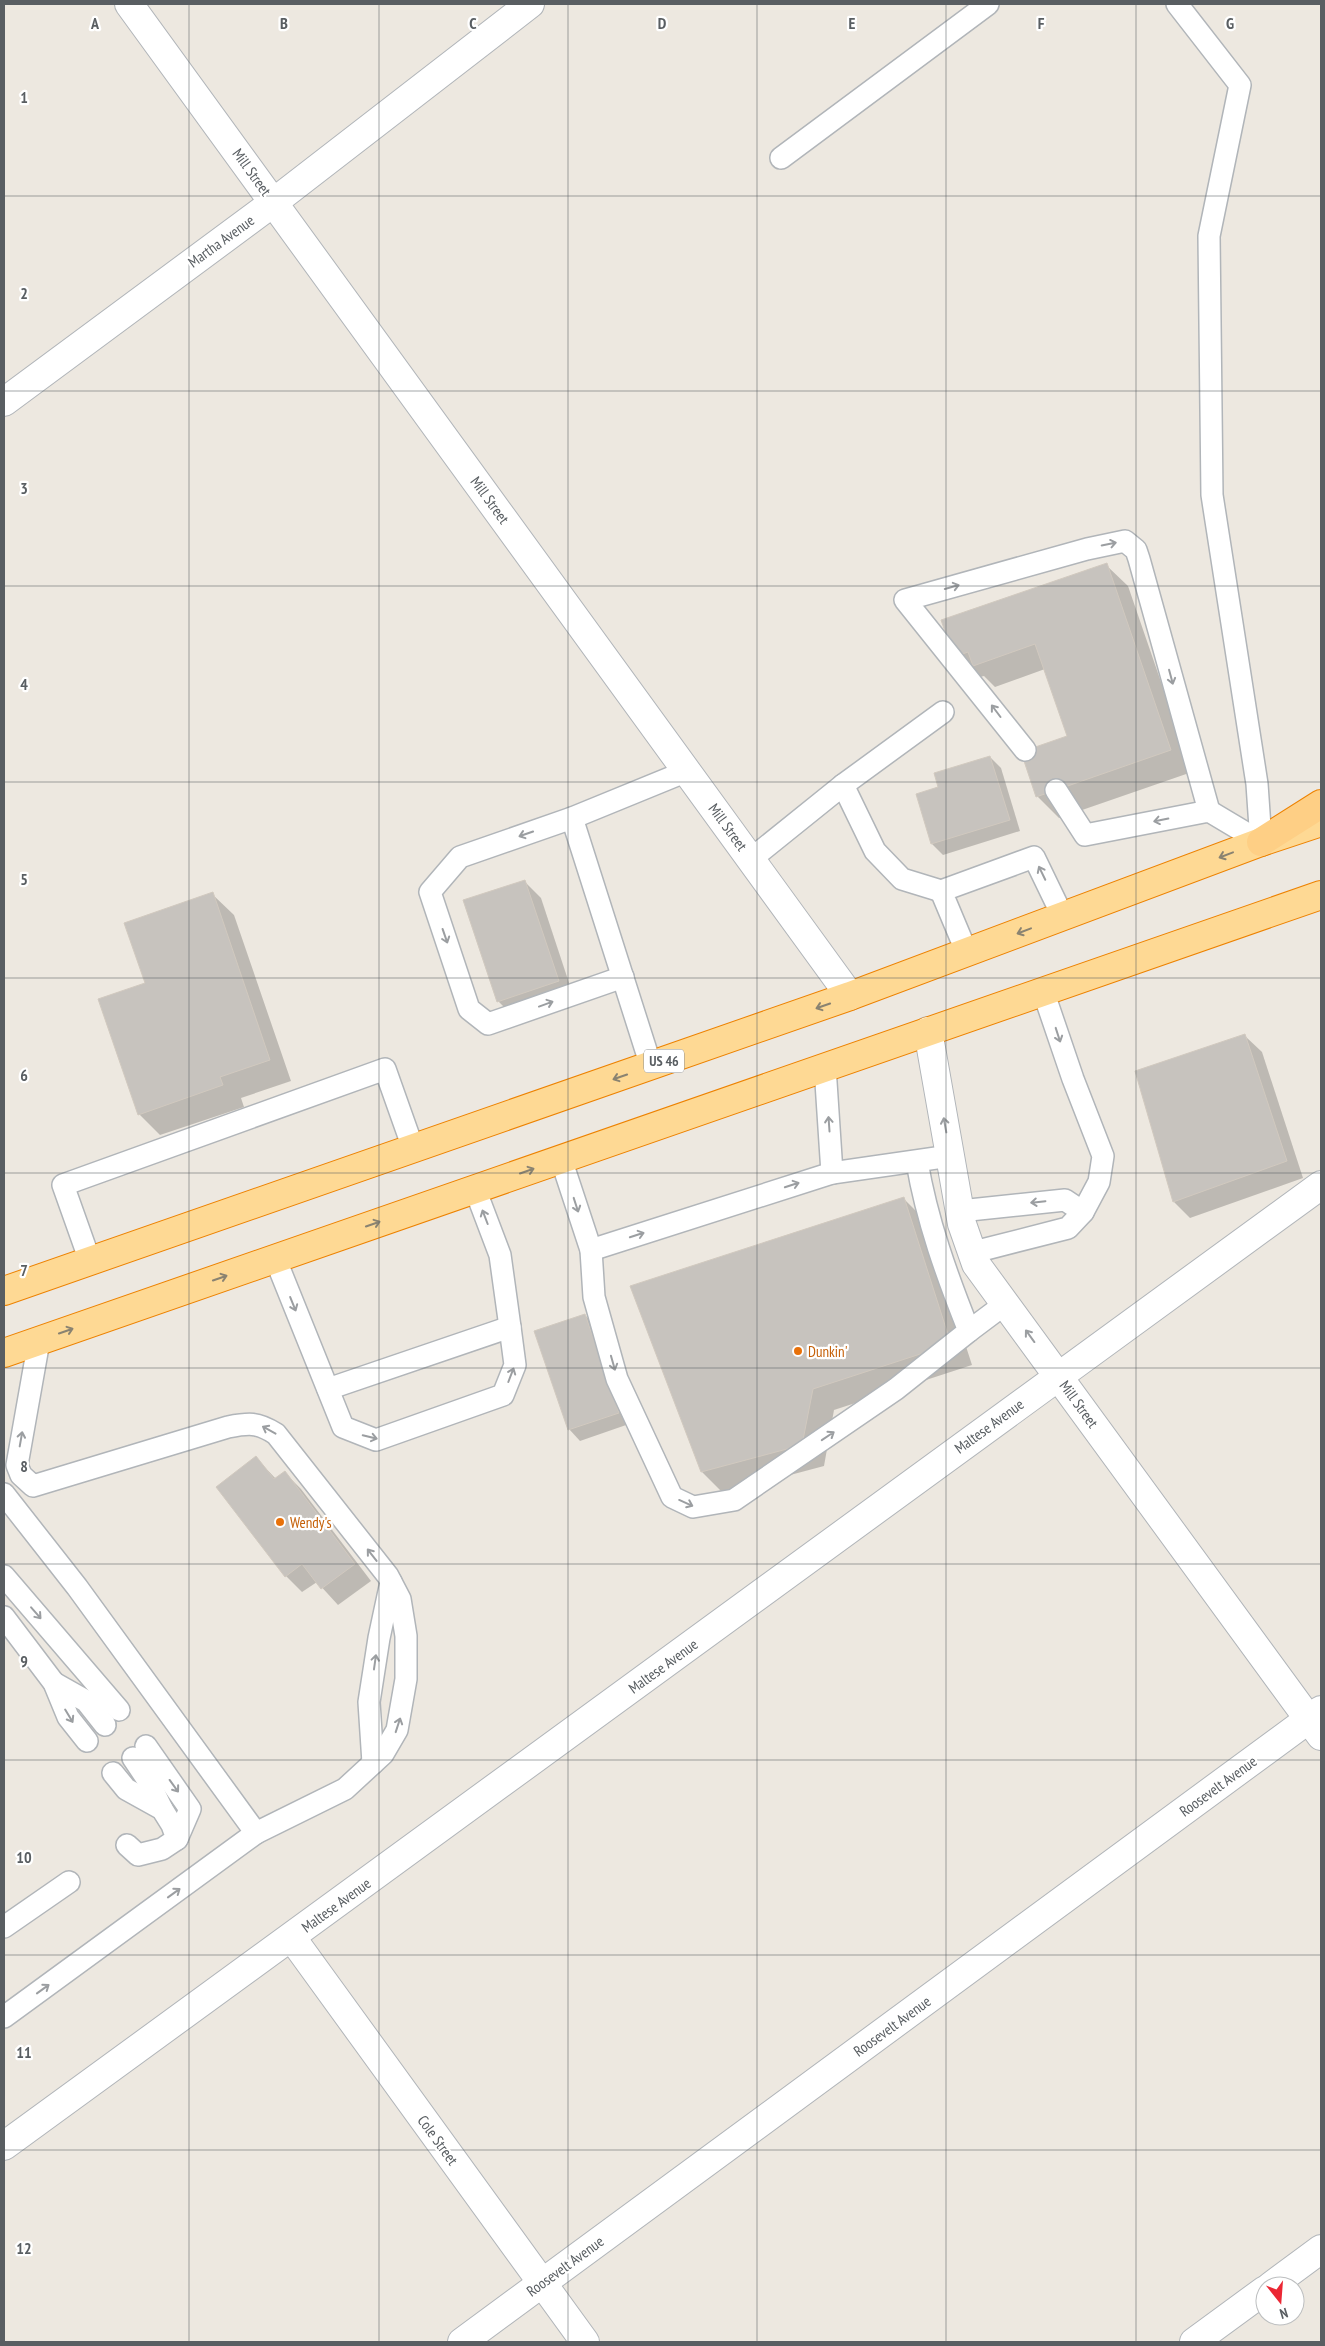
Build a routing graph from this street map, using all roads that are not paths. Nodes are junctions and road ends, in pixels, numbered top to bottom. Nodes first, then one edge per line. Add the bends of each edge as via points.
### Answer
1 (129, 4) edge
2 (530, 4) edge
3 (988, 4) edge
4 (1177, 4) edge
5 (781, 158) dead end
6 (274, 202) junction
7 (4, 402) edge
8 (943, 712) dead end
9 (1025, 750) dead end
10 (687, 771) junction
11 (843, 785) junction
12 (1056, 790) dead end
13 (1321, 804) edge
14 (1209, 811) junction
15 (572, 818) junction
16 (1321, 822) edge
17 (1261, 842) junction
18 (751, 859) junction
19 (941, 891) junction
20 (1321, 895) edge
21 (1063, 917) junction
22 (967, 953) junction
23 (623, 977) junction
24 (1044, 991) junction
25 (850, 996) junction
26 (928, 1031) junction
27 (652, 1066) junction
28 (825, 1067) junction
29 (413, 1148) junction
30 (950, 1156) junction
31 (562, 1159) junction
32 (917, 1162) junction
33 (832, 1173) junction
34 (1321, 1185) edge
35 (474, 1189) junction
36 (960, 1211) junction
37 (1083, 1212) junction
38 (591, 1250) junction
39 (974, 1252) junction
40 (275, 1258) junction
41 (90, 1261) junction
42 (4, 1291) edge
43 (1005, 1304) junction
44 (510, 1327) junction
45 (969, 1331) junction
46 (39, 1341) junction
47 (4, 1353) edge
48 (1058, 1376) junction
49 (328, 1389) junction
50 (33, 1486) junction
51 (5, 1497) edge
52 (4, 1576) edge
53 (391, 1582) junction
54 (4, 1617) edge
55 (54, 1683) junction
56 (119, 1710) dead end
57 (1317, 1722) edge
58 (105, 1725) dead end
59 (88, 1741) dead end
60 (373, 1763) junction
61 (113, 1773) dead end
62 (162, 1809) junction
63 (256, 1833) junction
64 (177, 1839) junction
65 (127, 1845) dead end
66 (69, 1882) dead end
67 (4, 1927) edge
68 (292, 1938) junction
69 (4, 2017) edge
70 (4, 2146) edge
71 (1321, 2249) edge
72 (1285, 2276) edge
73 (542, 2284) junction
74 (1255, 2297) edge
75 (462, 2342) edge
76 (585, 2342) edge
77 (1194, 2342) edge

1 - 6 street, Mill Street
2 - 6 street, Martha Avenue
3 - 5 lane
4 - 17 lane via 1240,85 1209,236 1212,495 1257,784
6 - 7 street, Martha Avenue
6 - 10 street, Mill Street
8 - 11 lane
9 -> 14 lane via 905,600 1125,541 1136,550 1139,559
10 - 15 lane
10 - 18 street, Mill Street
11 - 18 lane
11 - 19 lane via 875,851 902,879
14 -> 12 lane via 1085,835
13 - 17 highway
14 - 17 lane
15 - 23 lane
15 -> 23 lane via 460,857 430,892 469,1009 488,1024
16 - 17 highway, US 46
17 -> 21 highway, US 46
18 - 25 street, Mill Street
21 -> 19 lane via 1034,857
19 - 22 lane
20 - 24 highway
21 -> 22 highway, US 46
22 - 25 highway, US 46
23 - 27 lane
24 - 26 highway
24 -> 37 lane via 1103,1156 1099,1182
25 -> 27 highway, US 46
26 - 28 highway
30 -> 26 street, Mill Street
27 -> 29 highway, US 46
28 - 31 highway
33 -> 28 lane
29 - 41 highway, US 46
29 - 41 lane via 385,1069 63,1185
30 - 32 lane
30 - 36 street, Mill Street
35 -> 31 highway
31 -> 38 lane
32 - 33 lane
32 - 45 lane via 926,1210
38 -> 33 lane
34 - 48 street, Maltese Avenue
40 -> 35 highway
44 -> 35 lane via 500,1255
37 -> 36 lane via 1065,1200
36 - 39 street, Mill Street
37 - 39 lane via 1068,1228
38 -> 45 lane via 594,1298 617,1379 672,1497 693,1507 734,1500 896,1389
39 - 43 street, Mill Street via 976,1264
46 -> 40 highway
40 -> 49 lane
41 - 42 highway, US 46
43 - 45 lane
48 -> 43 street, Mill Street
44 - 49 lane
49 -> 44 lane via 343,1428 376,1440 503,1395 515,1364
46 - 47 highway
50 -> 46 lane via 21,1475 17,1465
48 - 57 street, Mill Street
48 - 68 street, Maltese Avenue
50 - 51 lane
53 -> 50 lane via 276,1434 266,1427 249,1423 218,1430
51 - 63 lane via 78,1587
52 -> 56 lane
60 -> 53 lane via 369,1702 378,1638
60 -> 53 lane via 397,1730 406,1679 406,1636 400,1599
54 - 55 lane
55 - 58 lane via 86,1701
55 -> 59 lane via 68,1717
57 - 73 street, Roosevelt Avenue
60 - 63 lane via 345,1789
61 - 62 lane via 126,1789
62 - 64 lane
62 -> 64 lane via 139,1752 190,1808
69 -> 63 lane
64 - 65 lane via 162,1849 138,1856
66 - 67 lane
68 - 70 street, Maltese Avenue
68 - 73 street, Cole Street
71 - 72 street
73 - 75 street, Roosevelt Avenue
73 - 76 street, Cole Street
74 - 77 street

